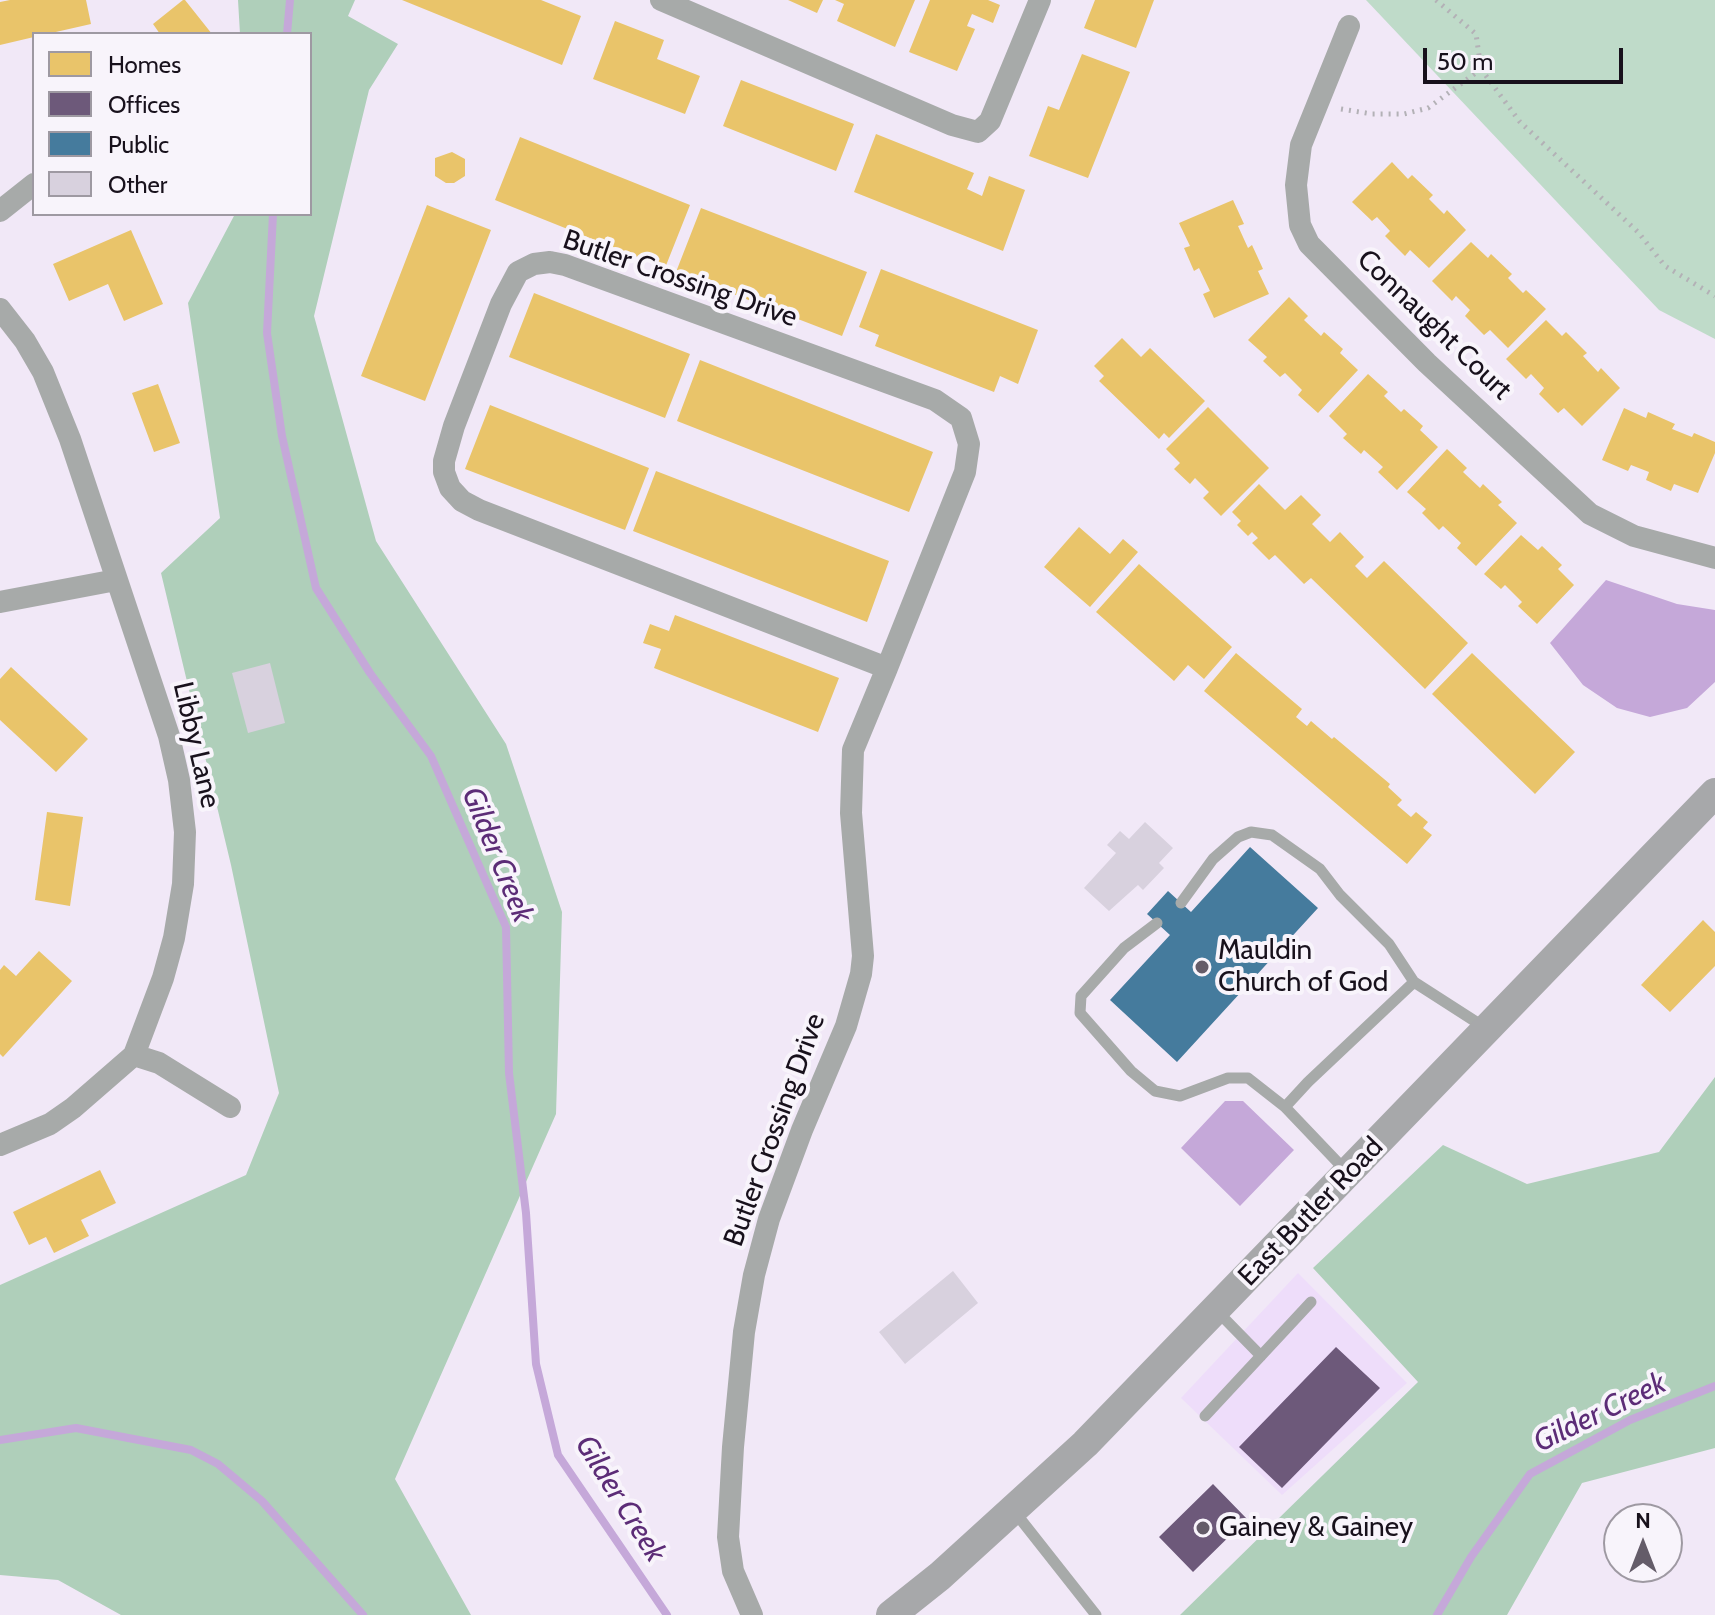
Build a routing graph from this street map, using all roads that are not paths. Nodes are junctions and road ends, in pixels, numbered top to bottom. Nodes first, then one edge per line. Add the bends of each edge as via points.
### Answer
1 (661, 0) edge
2 (1040, 0) edge
3 (1349, 26) dead end
4 (32, 186) edge
5 (0, 211) edge
6 (0, 309) edge
7 (1715, 558) edge
8 (116, 580) junction
9 (0, 602) edge
10 (887, 668) junction
11 (1712, 799) edge
12 (1181, 903) dead end
13 (1157, 923) dead end
14 (1414, 982) junction
15 (1488, 1029) junction
16 (134, 1055) junction
17 (230, 1107) dead end
18 (1285, 1107) junction
19 (0, 1145) edge
20 (1348, 1173) junction
21 (1311, 1302) dead end
22 (1216, 1309) junction
23 (1261, 1356) junction
24 (1205, 1416) dead end
25 (1014, 1511) junction
26 (752, 1615) edge
27 (891, 1615) edge
28 (1096, 1615) edge

1 - 2 street via 978,132 990,121
3 - 7 street, Connaught Court via 1301,145 1296,185 1300,225 1309,244 1427,363 1590,514 1634,536
4 - 5 street
6 - 8 street, Libby Lane via 43,372
8 - 9 street
8 - 16 street, Libby Lane via 169,736 185,832 174,938
10 - 10 street, Butler Crossing Drive via 462,501 450,488 444,461 501,304 518,272 534,264 565,265 935,400 961,418 969,444 965,472
10 - 26 street, Butler Crossing Drive via 853,750 851,813 861,974 846,1026 769,1219 744,1332 728,1537 733,1571
11 - 15 main road, East Butler Road
12 - 14 lane via 1213,859 1238,837 1251,832 1272,835 1320,869 1389,944
13 - 18 lane via 1124,948 1081,996 1080,1013 1155,1091 1180,1096 1228,1078 1248,1078
14 - 15 lane
14 - 18 lane
15 - 20 main road, East Butler Road
16 - 17 street via 159,1063
16 - 19 street, Libby Lane via 50,1124
18 - 20 lane
20 - 22 main road, East Butler Road
21 - 23 lane
22 - 23 lane
22 - 25 main road, East Butler Road
23 - 24 lane
25 - 27 main road, East Butler Road
25 - 28 lane

